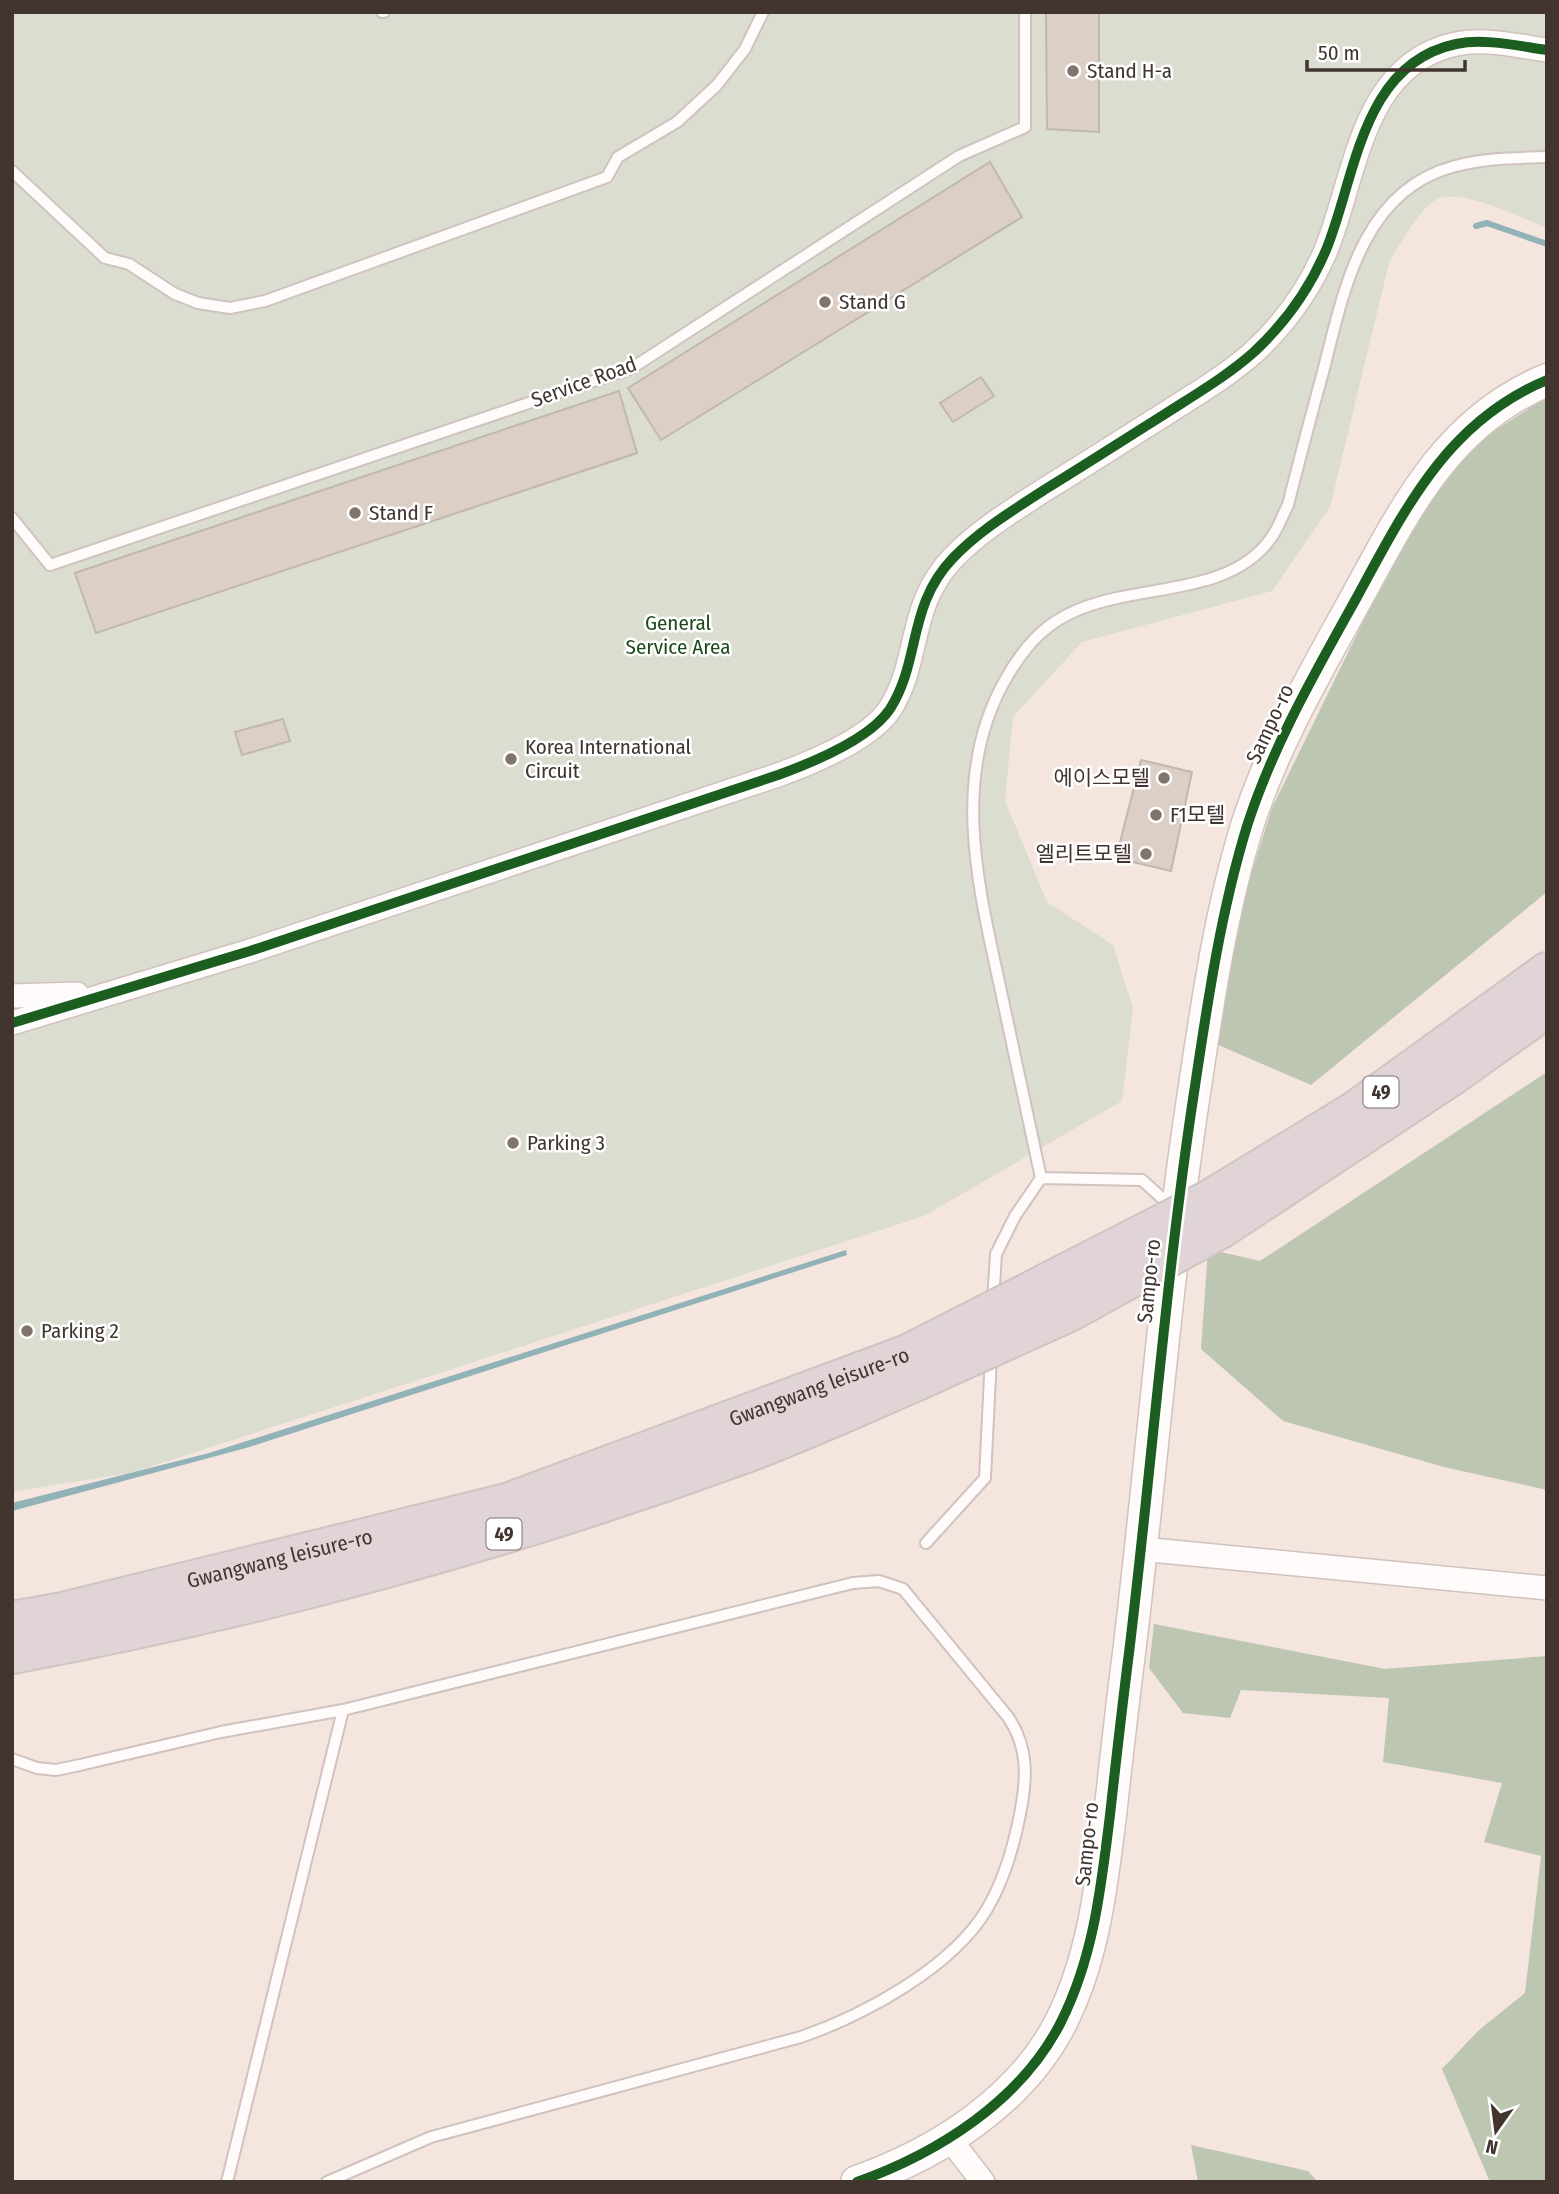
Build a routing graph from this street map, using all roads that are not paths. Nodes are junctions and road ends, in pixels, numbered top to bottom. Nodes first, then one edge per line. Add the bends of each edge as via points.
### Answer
1 (763, 12) edge
2 (1025, 12) edge
3 (1547, 50) edge
4 (1547, 157) edge
5 (12, 171) edge
6 (1547, 380) edge
7 (12, 518) edge
8 (1547, 972) edge
9 (122, 989) junction
10 (12, 996) edge
11 (1547, 1008) edge
12 (12, 1023) edge
13 (1041, 1178) junction
14 (1202, 1213) junction
15 (992, 1320) dead end
16 (992, 1333) dead end
17 (926, 1543) dead end
18 (1142, 1549) junction
19 (1547, 1588) edge
20 (12, 1621) edge
21 (69, 1627) junction
22 (12, 1654) edge
23 (343, 1710) junction
24 (12, 1759) edge
25 (949, 2138) junction
26 (227, 2182) edge
27 (327, 2182) edge
28 (857, 2182) edge
29 (983, 2182) edge

1 - 5 lane via 744,49 717,85 677,122 618,157 607,177 265,301 230,308 175,294 129,264 105,258
2 - 7 lane, Service Road via 1025,127 958,156 632,368 50,565
3 - 9 street via 1458,44 1427,54 1399,76 1376,107 1359,145 1325,252 1272,334 1235,368 1000,518 959,552 927,594 899,689 889,710 871,727 826,755 778,775 250,951
4 - 13 lane via 1450,167 1414,186 1385,211 1363,243 1346,281 1288,505 1271,539 1244,565 1211,579 1087,604 1052,622 1021,651 993,702 973,784 973,839 979,888
6 - 14 street, Sampo-ro via 1516,392 1485,414 1456,439 1430,473 1379,556 1277,748 1248,824 1223,914
8 - 14 highway, Gwangwang leisure-ro / 49 via 1355,1111
9 - 10 street
9 - 12 street
11 - 14 highway, Gwangwang leisure-ro / 49 via 1453,1075
13 - 14 lane via 1142,1180
13 - 15 lane via 996,1254
14 - 18 street, Sampo-ro
14 - 21 highway, Gwangwang leisure-ro / 49, bridge via 1069,1311 914,1367 740,1455 571,1514 276,1599
16 - 17 lane via 985,1478
18 - 19 street
18 - 25 street, Sampo-ro via 1099,1909 1083,1971 1059,2025 1031,2069
20 - 21 highway, Gwangwang leisure-ro / 49
21 - 22 highway, Gwangwang leisure-ro / 49
23 - 24 lane via 235,1729 56,1770
23 - 26 lane
23 - 27 lane via 853,1583 879,1581 903,1589 1008,1717 1025,1753 1025,1788 1017,1827 987,1909 968,1934 942,1958 839,2024 431,2137
25 - 28 street, Sampo-ro
25 - 29 street

